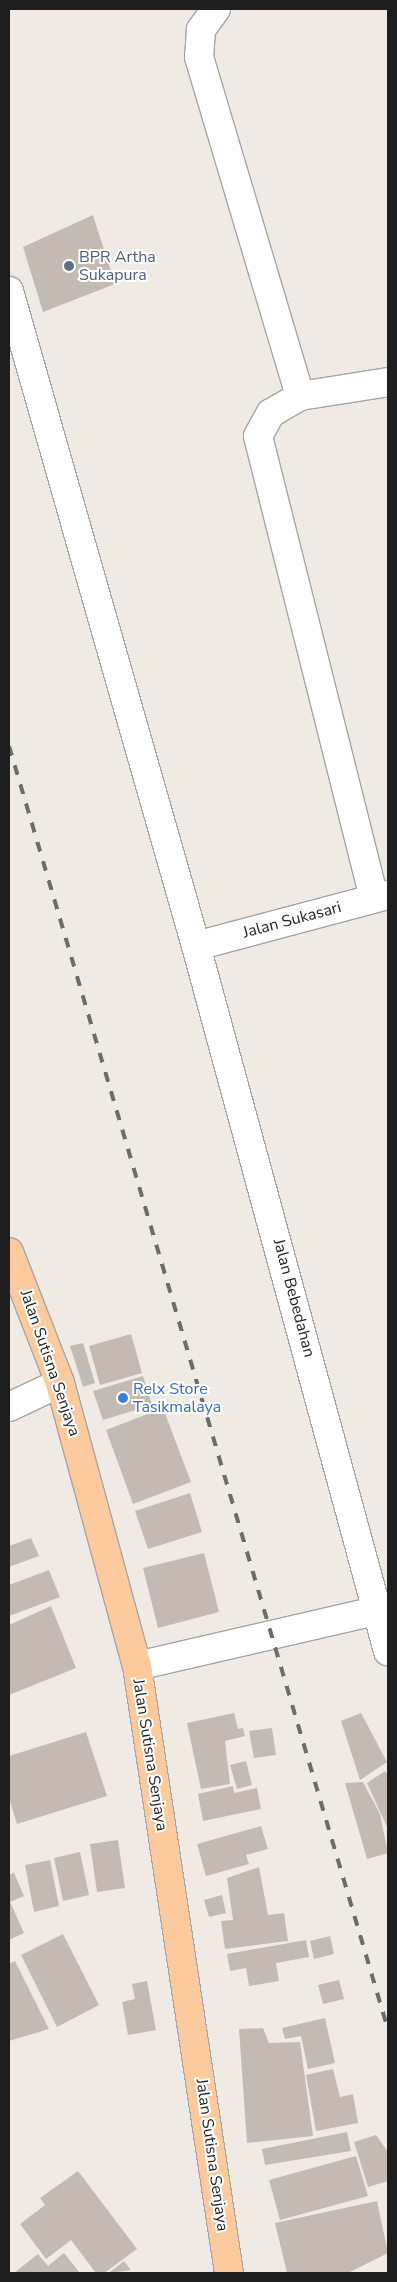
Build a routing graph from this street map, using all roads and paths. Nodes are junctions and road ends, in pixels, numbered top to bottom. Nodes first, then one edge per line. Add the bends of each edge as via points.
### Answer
1 (216, 9) edge
2 (9, 291) edge
3 (388, 382) edge
4 (300, 396) junction
5 (381, 897) edge
6 (196, 946) junction
7 (9, 1252) edge
8 (60, 1383) junction
9 (9, 1407) edge
10 (380, 1610) junction
11 (388, 1651) edge
12 (137, 1666) junction
13 (229, 2273) edge

1 - 4 street via 201,30 199,57
2 - 6 street, Jalan Bebedahan
3 - 4 street
4 - 5 street via 268,416 258,442
5 - 6 street, Jalan Sukasari
6 - 10 street, Jalan Bebedahan
7 - 8 main road, Jalan Sutisna Senjaya
8 - 9 street
8 - 12 main road, Jalan Sutisna Senjaya
10 - 11 street, Jalan Bebedahan
10 - 12 street
12 - 13 main road, Jalan Sutisna Senjaya

